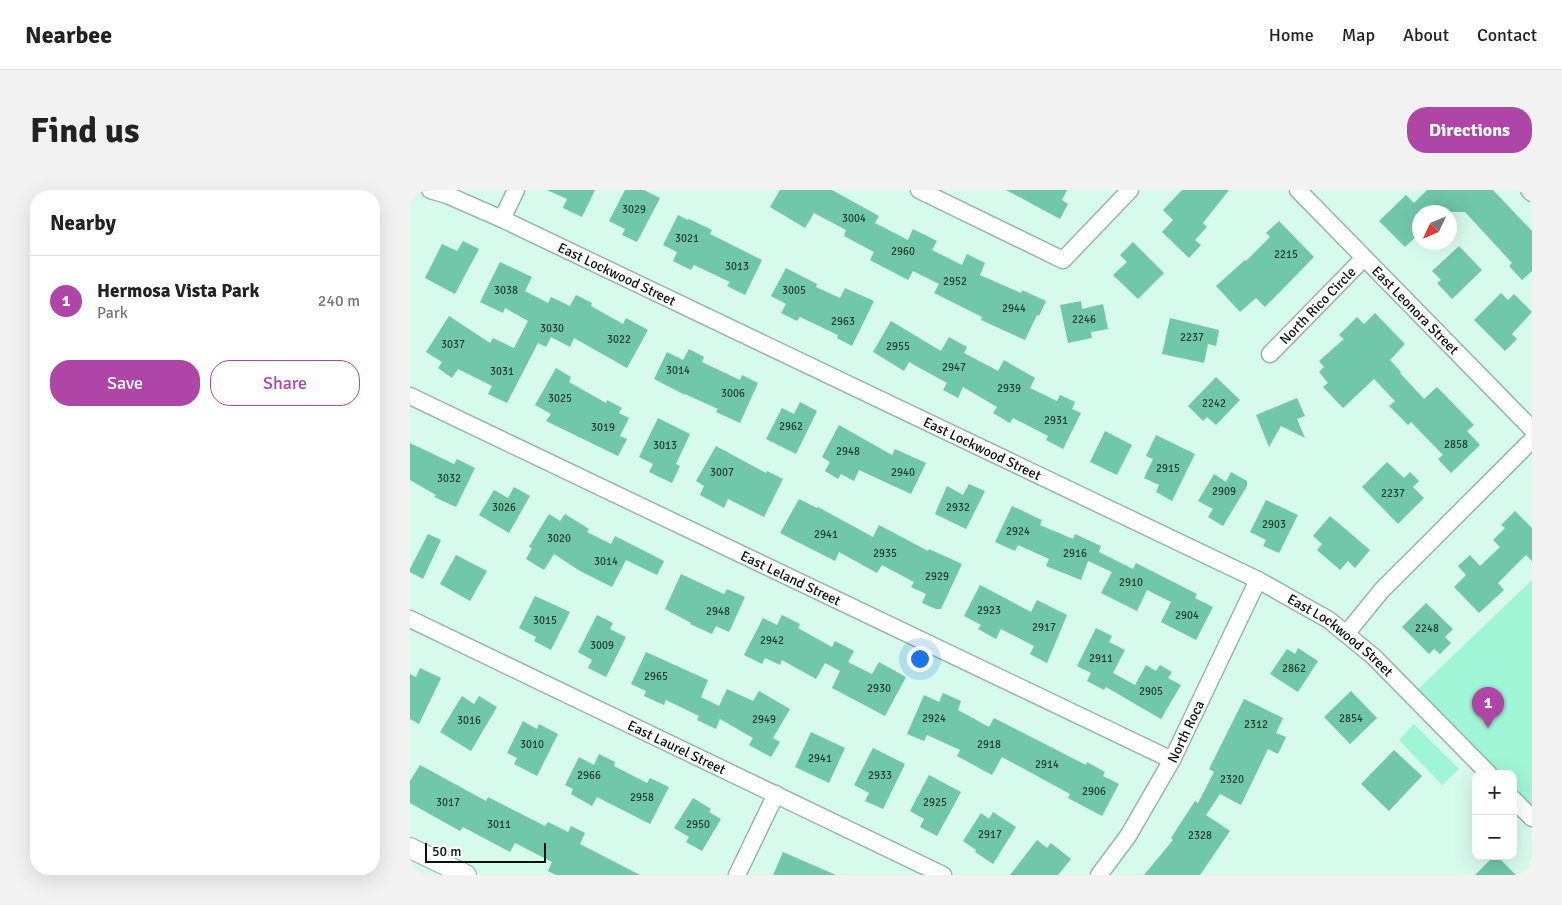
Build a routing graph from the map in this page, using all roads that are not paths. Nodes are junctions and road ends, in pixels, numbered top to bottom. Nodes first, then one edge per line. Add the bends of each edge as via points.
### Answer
1 (430, 190) edge
2 (516, 190) edge
3 (919, 190) edge
4 (1130, 190) edge
5 (1298, 190) edge
6 (1529, 190) edge
7 (1532, 193) edge
8 (502, 219) junction
9 (1364, 258) junction
10 (1270, 354) dead end
11 (410, 396) edge
12 (1532, 429) edge
13 (1532, 440) edge
14 (1258, 580) junction
15 (410, 619) edge
16 (1346, 634) junction
17 (1172, 760) junction
18 (1485, 770) edge
19 (776, 794) junction
20 (1517, 803) edge
21 (1532, 818) edge
22 (410, 848) edge
23 (466, 875) edge
24 (737, 875) edge
25 (943, 875) edge
26 (1099, 875) edge

1 - 8 street, East Lockwood Street
2 - 8 street
3 - 4 street via 1063,260
5 - 9 street, East Leonora Street
6 - 7 street
8 - 14 street, East Lockwood Street
9 - 10 street, North Rico Circle
9 - 12 street, East Leonora Street
11 - 17 street, East Leland Street
13 - 16 street via 1382,590
14 - 16 street, East Lockwood Street via 1329,620
14 - 17 street, North Roca
15 - 19 street, East Laurel Street
16 - 18 street, East Lockwood Street via 1374,657
17 - 26 street, North Roca via 1128,836
19 - 24 street
19 - 25 street, East Laurel Street
20 - 21 street
22 - 23 street

